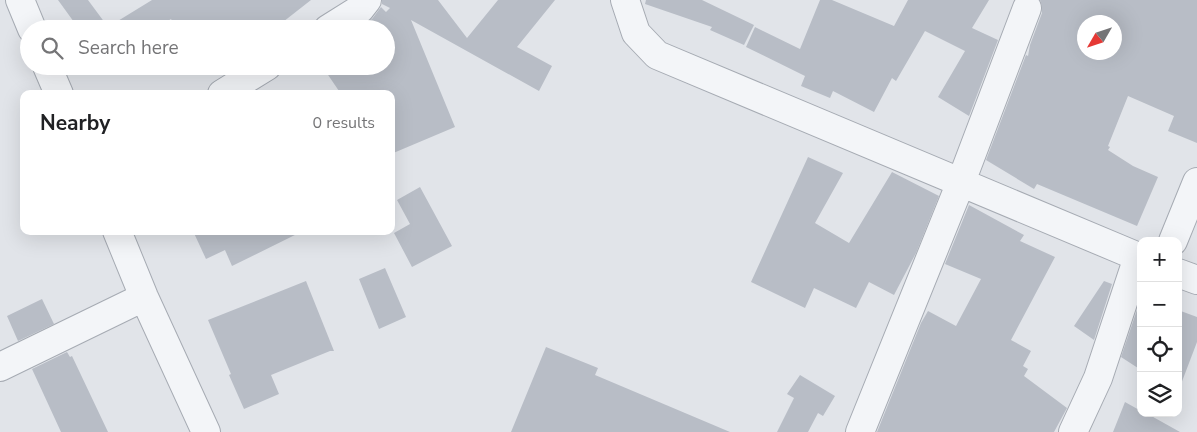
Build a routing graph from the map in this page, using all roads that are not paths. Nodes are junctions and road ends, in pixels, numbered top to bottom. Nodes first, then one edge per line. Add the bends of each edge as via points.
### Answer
1 (20, 0) edge
2 (367, 0) edge
3 (626, 0) edge
4 (1027, 8) dead end
5 (28, 20) edge
6 (343, 20) edge
7 (52, 75) edge
8 (253, 75) edge
9 (57, 90) edge
10 (228, 90) edge
11 (961, 182) junction
12 (1197, 182) edge
13 (118, 235) edge
14 (1175, 237) edge
15 (1137, 256) edge
16 (1137, 266) edge
17 (1182, 274) edge
18 (1197, 280) edge
19 (144, 297) junction
20 (0, 367) edge
21 (206, 432) edge
22 (860, 432) edge
23 (1072, 432) edge

1 - 5 street
2 - 6 street via 360,10
3 - 11 street via 636,33 657,55
4 - 11 street
7 - 9 street
8 - 10 street
11 - 15 street
11 - 22 street
12 - 14 street
13 - 19 street
16 - 23 street via 1098,378
17 - 18 street
19 - 20 street
19 - 21 street

